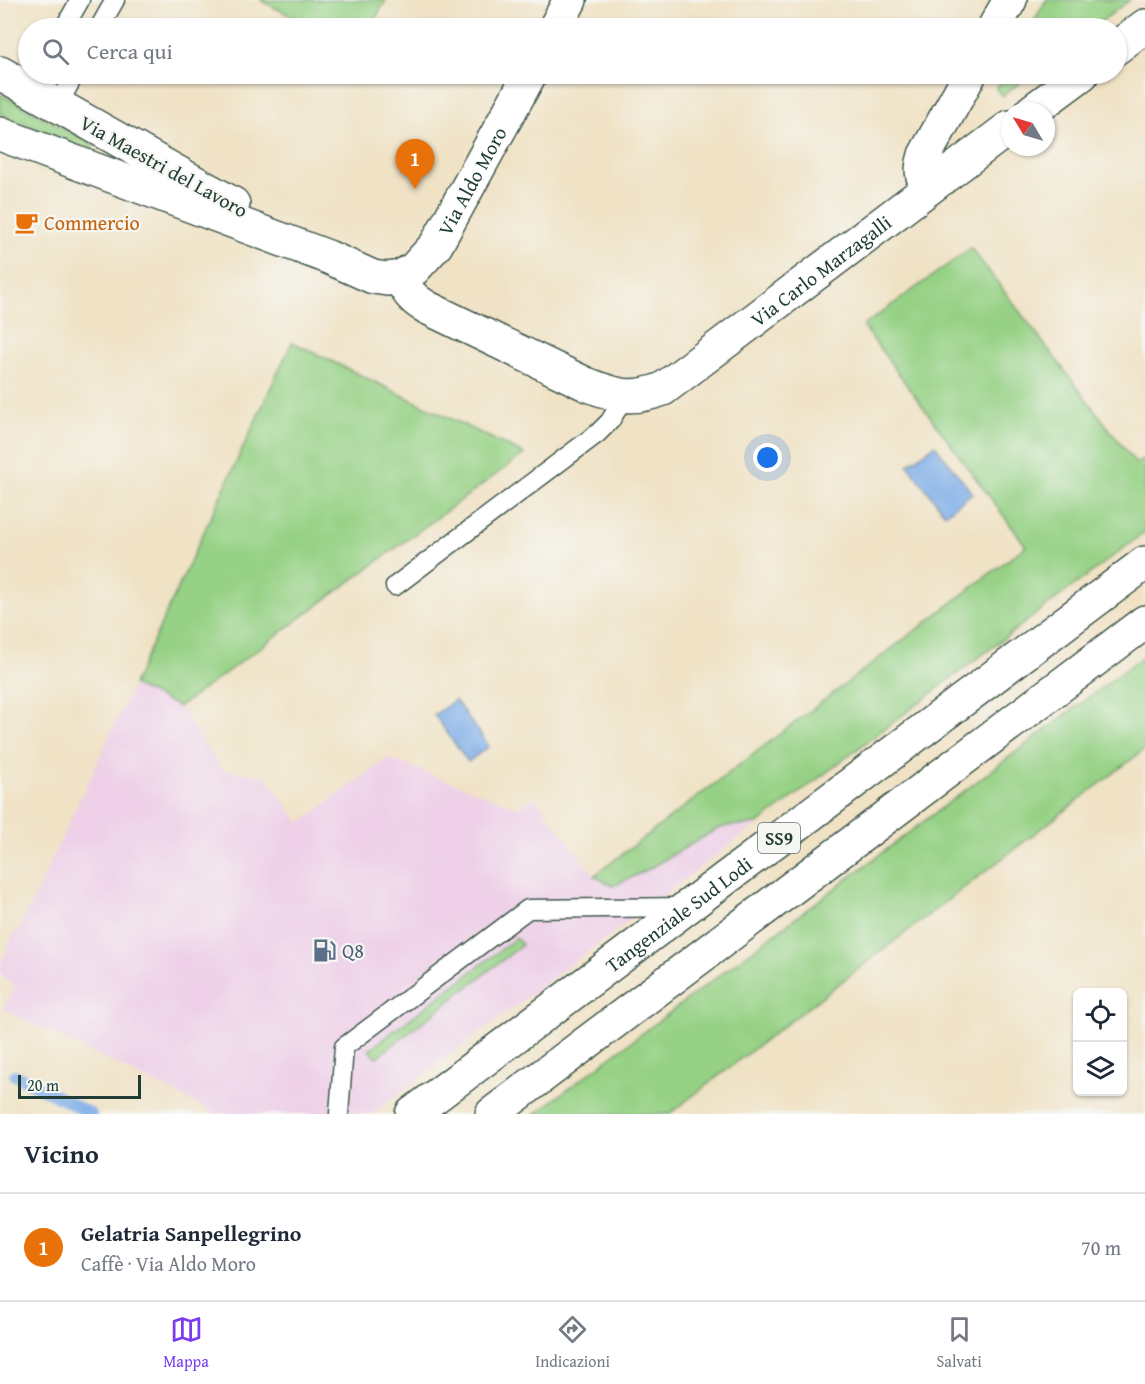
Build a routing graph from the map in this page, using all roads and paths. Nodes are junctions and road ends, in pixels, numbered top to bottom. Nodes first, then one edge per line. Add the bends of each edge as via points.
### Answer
1 (80, 0) edge
2 (114, 0) edge
3 (570, 0) edge
4 (1010, 0) edge
5 (70, 18) edge
6 (104, 18) edge
7 (560, 18) edge
8 (1000, 18) edge
9 (1145, 26) edge
10 (1127, 40) edge
11 (0, 73) edge
12 (18, 80) edge
13 (27, 84) edge
14 (525, 84) edge
15 (964, 84) edge
16 (1068, 84) edge
17 (42, 90) edge
18 (1044, 102) edge
19 (0, 134) edge
20 (1001, 134) edge
21 (929, 188) junction
22 (328, 257) junction
23 (400, 277) junction
24 (625, 396) junction
25 (1145, 563) edge
26 (395, 586) dead end
27 (1145, 622) edge
28 (688, 907) junction
29 (339, 1114) edge
30 (412, 1114) edge
31 (492, 1114) edge

1 - 5 lane
2 - 6 lane
3 - 7 main road
4 - 8 main road
9 - 10 main road
11 - 12 main road, Via Maestri del Lavoro
13 - 17 main road, Via Maestri del Lavoro
14 - 23 main road, Via Aldo Moro via 436,245 414,269
15 - 21 main road via 925,155 921,175
16 - 18 main road
17 - 22 main road, Via Maestri del Lavoro
19 - 22 main road, Via Maestri del Lavoro
20 - 21 main road, Via Carlo Marzagalli
21 - 24 main road, Via Carlo Marzagalli via 663,389 645,396
22 - 23 main road, Via Maestri del Lavoro via 373,277
23 - 24 main road via 416,302 586,384
24 - 26 lane via 598,433
25 - 28 main road, Tangenziale Sud Lodi / SS9
27 - 31 main road, SS9
28 - 29 lane via 528,909 344,1047
28 - 30 main road, Tangenziale Sud Lodi / SS9

